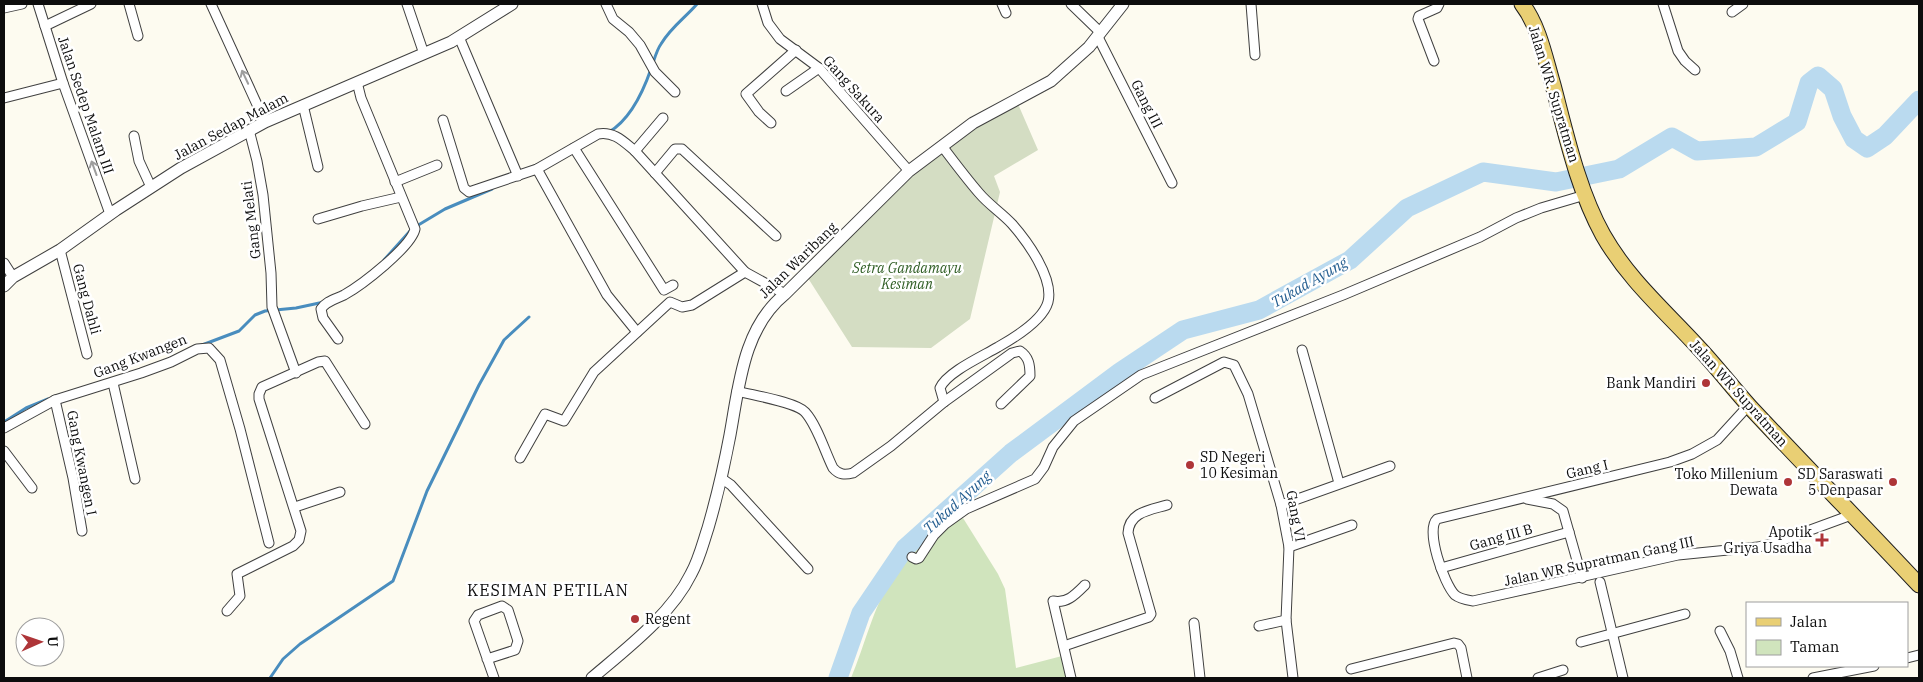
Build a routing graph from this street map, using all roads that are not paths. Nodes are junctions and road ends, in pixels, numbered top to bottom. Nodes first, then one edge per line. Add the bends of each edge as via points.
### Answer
1 (22, 4) edge
2 (38, 4) edge
3 (91, 4) edge
4 (129, 4) edge
5 (211, 4) edge
6 (407, 4) edge
7 (512, 4) edge
8 (606, 4) edge
9 (762, 4) edge
10 (1071, 4) edge
11 (1123, 4) edge
12 (1251, 4) edge
13 (1439, 4) edge
14 (1522, 4) edge
15 (1663, 4) edge
16 (1744, 4) edge
17 (4, 8) edge
18 (1732, 12) dead end
19 (45, 26) junction
20 (1099, 35) junction
21 (138, 36) dead end
22 (459, 37) junction
23 (796, 50) junction
24 (424, 54) junction
25 (1255, 55) dead end
26 (1434, 61) dead end
27 (819, 68) junction
28 (1695, 70) dead end
29 (357, 82) junction
30 (63, 83) junction
31 (786, 91) dead end
32 (675, 92) dead end
33 (4, 98) edge
34 (303, 105) junction
35 (664, 118) dead end
36 (443, 120) dead end
37 (265, 122) junction
38 (771, 123) dead end
39 (249, 130) junction
40 (134, 136) dead end
41 (942, 146) junction
42 (575, 151) junction
43 (635, 151) junction
44 (437, 165) dead end
45 (318, 167) dead end
46 (538, 171) junction
47 (909, 171) junction
48 (654, 173) junction
49 (518, 176) junction
50 (395, 182) junction
51 (1172, 183) dead end
52 (151, 187) junction
53 (1584, 190) junction
54 (401, 197) junction
55 (110, 214) junction
56 (318, 219) dead end
57 (776, 236) dead end
58 (60, 250) junction
59 (4, 263) edge
60 (745, 272) junction
61 (13, 277) junction
62 (672, 285) dead end
63 (4, 286) edge
64 (785, 294) junction
65 (637, 332) junction
66 (338, 339) dead end
67 (1302, 350) dead end
68 (87, 354) dead end
69 (296, 373) junction
70 (113, 383) junction
71 (737, 391) junction
72 (1155, 398) dead end
73 (55, 400) junction
74 (944, 402) junction
75 (1001, 404) dead end
76 (1749, 405) junction
77 (365, 424) dead end
78 (4, 428) edge
79 (4, 451) edge
80 (520, 458) dead end
81 (1390, 466) dead end
82 (721, 478) junction
83 (135, 479) dead end
84 (1339, 483) junction
85 (32, 488) dead end
86 (340, 492) dead end
87 (1521, 498) junction
88 (1167, 505) dead end
89 (1282, 505) junction
90 (295, 508) junction
91 (1854, 514) junction
92 (1352, 525) dead end
93 (82, 531) dead end
94 (1569, 532) junction
95 (269, 543) dead end
96 (1289, 547) junction
97 (912, 557) dead end
98 (1441, 568) junction
99 (808, 569) dead end
100 (1582, 578) junction
101 (1600, 582) dead end
102 (1084, 584) dead end
103 (1919, 585) edge
104 (1466, 600) joint
105 (227, 611) dead end
106 (1685, 614) dead end
107 (1286, 620) junction
108 (1194, 623) dead end
109 (1259, 626) dead end
110 (1720, 631) dead end
111 (1612, 634) junction
112 (1581, 642) dead end
113 (1064, 646) junction
114 (487, 659) junction
115 (1871, 667) edge
116 (1350, 669) dead end
117 (1563, 670) dead end
118 (1845, 675) edge
119 (494, 678) edge
120 (595, 678) edge
121 (1071, 678) edge
122 (1200, 678) edge
123 (1293, 678) edge
124 (1467, 678) edge
125 (1538, 678) edge
126 (1623, 678) edge
127 (1738, 678) edge
128 (1813, 678) edge

1 - 17 street
2 - 19 street, Jalan Sedep Malam III
3 - 19 street
4 - 21 street
37 -> 5 street
6 - 24 street
7 - 22 street, Jalan Sedap Malam
8 - 32 street via 613,19 629,32 655,72
9 - 23 street, Gang Sakura via 768,23 780,39
10 - 20 street, Gang III
11 - 20 street, Jalan Waribang
12 - 25 street
13 - 26 street via 1418,16
14 - 53 main road, Jalan WR. Supratman via 1539,39
15 - 28 street via 1678,52
16 - 18 street
19 - 30 street, Jalan Sedep Malam III
20 - 41 street, Jalan Waribang via 1051,81 984,116
20 - 51 street, Gang III
22 - 24 street, Jalan Sedap Malam
22 - 49 street
23 - 27 street, Gang Sakura
23 - 38 street via 746,94
24 - 29 street, Jalan Sedap Malam
27 - 31 street
27 - 47 street, Gang Sakura
29 - 34 street, Jalan Sedap Malam
29 - 50 street
30 - 33 street
55 -> 30 street, Jalan Sedep Malam III
34 - 37 street, Jalan Sedap Malam
34 - 45 street
35 - 43 street
36 - 49 street via 467,191 474,192
37 - 39 street, Jalan Sedap Malam
39 - 52 street, Jalan Sedap Malam
39 - 69 street, Gang Melati via 263,195 272,307
40 - 52 street via 139,161
41 - 47 street, Jalan Waribang
41 - 74 street via 979,193 1020,235 1041,267 1048,292 1048,301 1038,317 1011,339 942,383 940,388
42 - 43 street via 598,134 607,133
42 - 46 street
42 - 62 street via 664,290
43 - 48 street
44 - 50 street
46 - 49 street
46 - 65 street via 607,295
47 - 64 street, Jalan Waribang
48 - 57 street via 676,150 682,149
48 - 60 street
50 - 54 street
52 - 55 street, Jalan Sedap Malam
53 - 76 main road, Jalan WR Supratman via 1602,233 1631,277
53 - 97 street via 1343,295 1141,375 1074,421 1053,446 1035,479 966,510 934,535 920,558
54 - 56 street
54 - 66 street via 415,226 412,238 367,279 324,304 321,309 322,318
55 - 58 street, Jalan Sedap Malam
58 - 61 street, Jalan Sedap Malam
58 - 68 street, Gang Dahli
59 - 61 street
60 - 64 street
60 - 65 street via 692,305 682,307 670,302
61 - 63 street, Jalan Sedap Malam
64 - 71 street, Jalan Waribang via 772,304 758,324
65 - 80 street via 594,372 564,421 545,414
67 - 84 street
69 - 77 street via 321,361 327,362
69 - 90 street via 262,387 259,394
70 - 73 street, Gang Kwangen
70 - 83 street
70 - 95 street, Gang Kwangen via 172,362 196,349 209,348 220,360
71 - 74 street via 791,405 804,412 833,468 837,473 847,475 891,446
71 - 82 street, Jalan Waribang
72 - 89 street, Gang VI via 1224,362 1234,365 1248,394
73 - 78 street, Gang Kwangen
73 - 93 street, Gang Kwangen I via 70,460
74 - 75 street via 1012,353 1020,351 1027,357 1030,376
76 - 87 street, Gang I via 1716,440 1692,454
76 - 91 main road, Jalan WR Supratman
79 - 85 street
81 - 84 street
82 - 99 street
82 - 120 street, Jalan Waribang via 701,551 684,586 672,604
84 - 89 street
86 - 90 street
87 - 94 street via 1559,508
87 - 98 street, Gang I via 1437,519 1432,529
88 - 113 street via 1141,513 1128,526 1150,609 1149,617
89 - 96 street, Gang VI
90 - 105 street via 301,531 298,540 286,551 237,574 240,596
91 - 100 street, Jalan WR Supratman Gang III via 1775,543 1678,555
91 - 103 main road, Jalan WR Supratman
92 - 96 street
94 - 98 street, Gang III B
94 - 100 street
96 - 107 street, Gang VI
98 - 104 street, Gang I via 1455,595
100 - 104 street, Jalan WR Supratman Gang III via 1490,598
101 - 111 street
102 - 113 street via 1068,600 1053,601
106 - 111 street
107 - 109 street
107 - 123 street, Gang VI
108 - 122 street
110 - 127 street
111 - 112 street
111 - 126 street
113 - 121 street
114 - 114 street via 474,620 478,615 502,606 508,610 518,641 515,650
114 - 119 street
115 - 118 street
116 - 124 street via 1454,643 1461,648
117 - 125 street
118 - 128 street

